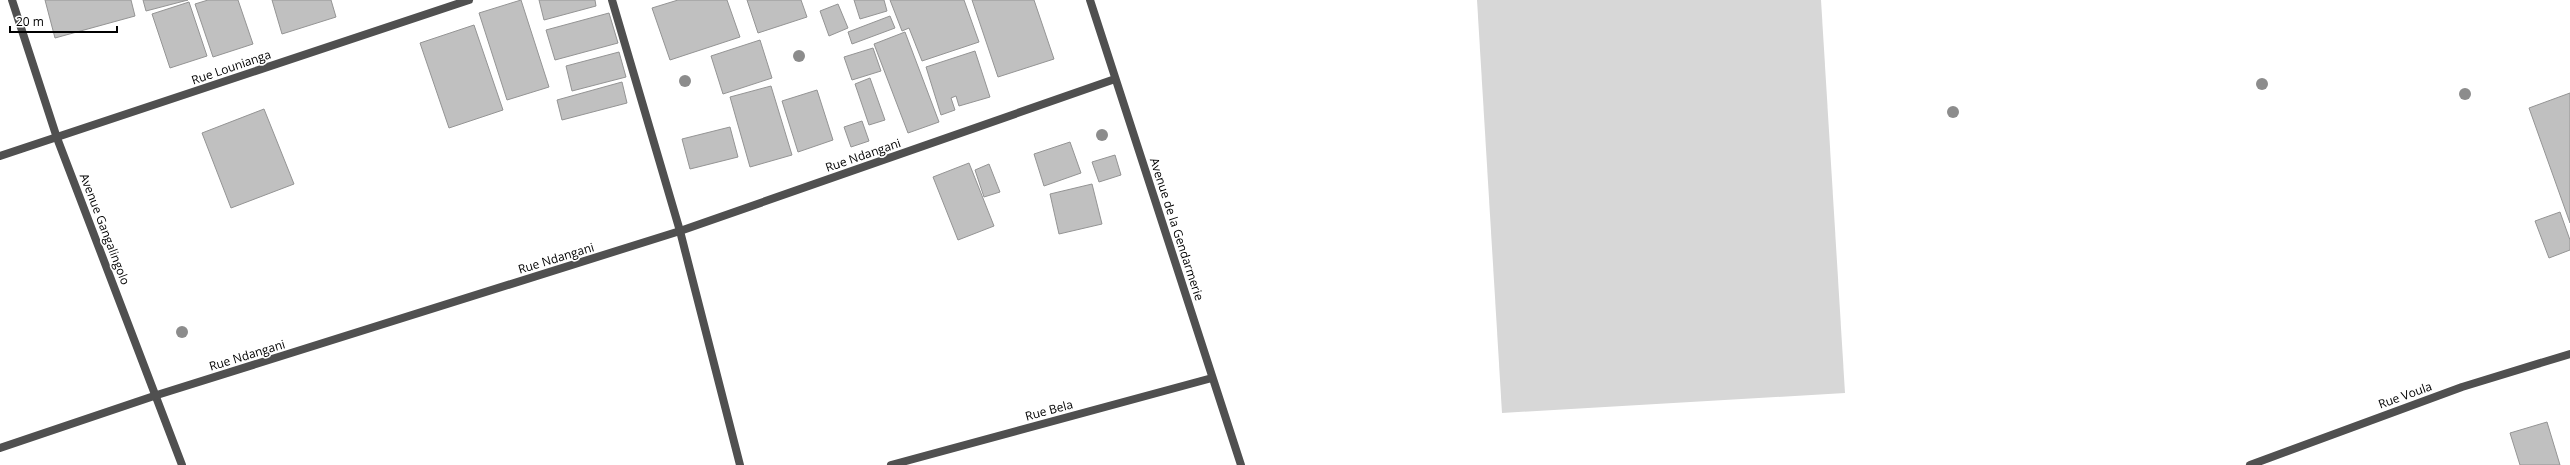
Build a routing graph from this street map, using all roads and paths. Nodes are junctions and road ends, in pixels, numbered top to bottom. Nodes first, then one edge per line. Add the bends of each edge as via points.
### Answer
1 (12, 0) edge
2 (469, 0) edge
3 (612, 0) edge
4 (1090, 0) edge
5 (1115, 79) junction
6 (57, 138) junction
7 (0, 156) edge
8 (680, 231) junction
9 (2570, 354) edge
10 (1212, 378) junction
11 (157, 395) junction
12 (0, 448) edge
13 (182, 465) edge
14 (740, 465) edge
15 (891, 465) edge
16 (1241, 465) edge
17 (2250, 465) edge

1 - 6 street, Avenue Gangalingolo
2 - 6 street, Rue Lounianga
3 - 8 street
4 - 5 street, Avenue de la Gendarmerie
5 - 8 street, Rue Ndangani
5 - 10 street, Avenue de la Gendarmerie
6 - 7 street, Rue Lounianga
6 - 11 street, Avenue Gangalingolo
8 - 11 street, Rue Ndangani
8 - 14 street
9 - 17 street, Rue Voula via 2462,387
10 - 15 street, Rue Bela
10 - 16 street, Avenue de la Gendarmerie
11 - 12 street, Rue Ndangani
11 - 13 street, Avenue Gangalingolo

